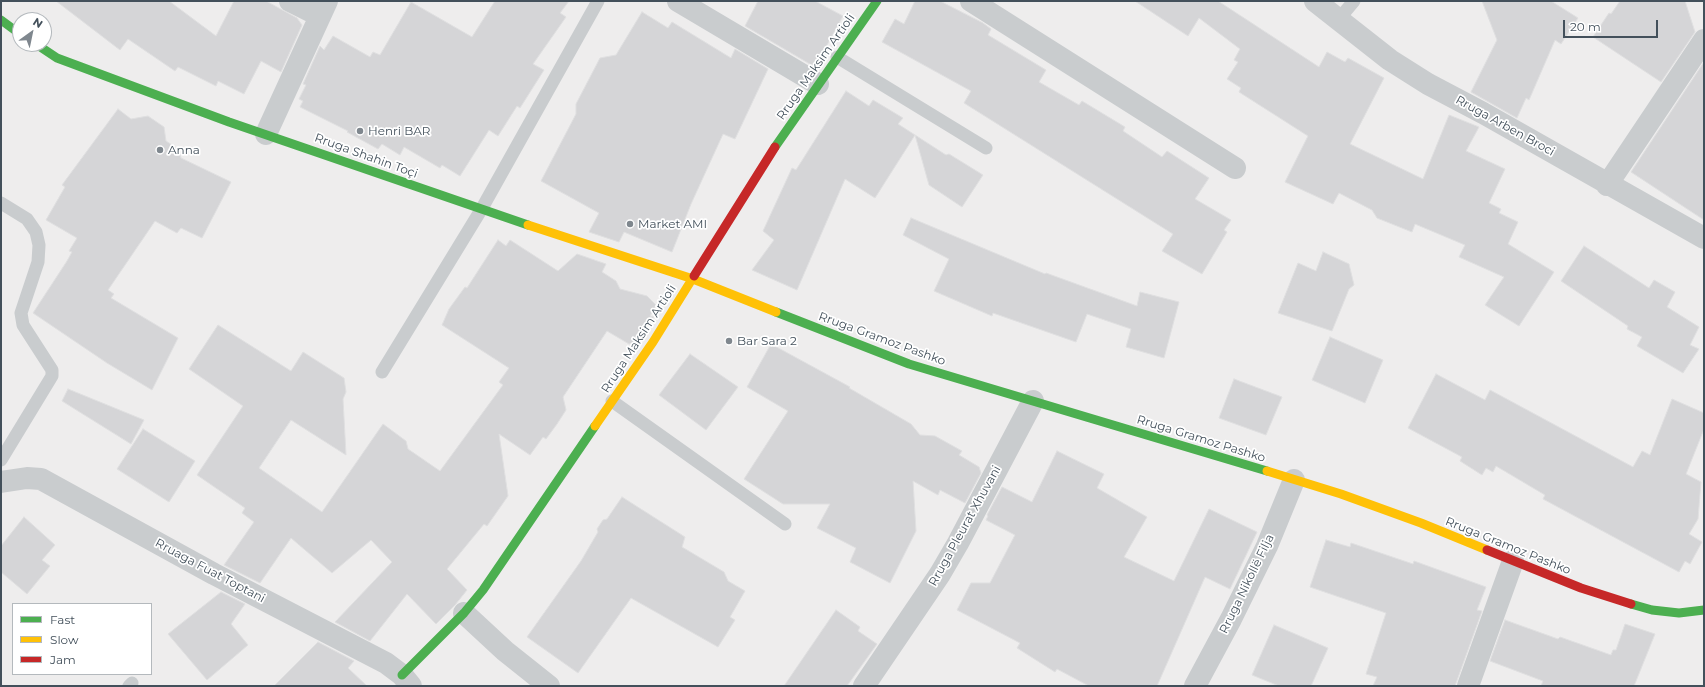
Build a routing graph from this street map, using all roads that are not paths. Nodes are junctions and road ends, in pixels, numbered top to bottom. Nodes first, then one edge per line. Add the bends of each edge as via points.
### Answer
1 (290, 1) edge
2 (598, 1) edge
3 (678, 1) edge
4 (877, 1) edge
5 (971, 1) edge
6 (1315, 1) edge
7 (1354, 1) edge
8 (324, 9) edge
9 (1, 20) edge
10 (1338, 20) junction
11 (12, 28) edge
12 (1704, 40) edge
13 (48, 52) edge
14 (837, 58) junction
15 (818, 84) junction
16 (266, 134) junction
17 (986, 148) dead end
18 (1235, 168) dead end
19 (1607, 185) junction
20 (1, 203) edge
21 (481, 210) junction
22 (1704, 238) edge
23 (693, 279) junction
24 (382, 372) dead end
25 (612, 401) junction
26 (1033, 401) junction
27 (1, 460) edge
28 (1294, 480) junction
29 (1, 482) edge
30 (785, 524) dead end
31 (1513, 561) junction
32 (1704, 610) edge
33 (464, 613) junction
34 (406, 680) edge
35 (549, 686) edge
36 (864, 686) edge
37 (1195, 686) edge
38 (1468, 686) edge

1 - 8 street
2 - 21 lane
3 - 15 street
4 - 14 street, Rruga Maksim Artioli
5 - 18 street
6 - 10 street, Rruga Arben Broci
7 - 10 lane
8 - 16 street
9 - 11 street
10 - 19 street, Rruga Arben Broci via 1422,81
12 - 19 street
13 - 16 street, Rruga Shahin Toçi via 57,58
14 - 15 street, Rruga Maksim Artioli
14 - 17 lane
15 - 23 street, Rruga Maksim Artioli via 786,130
16 - 21 street, Rruga Shahin Toçi
19 - 22 street, Rruga Arben Broci
20 - 27 lane via 27,219 36,232 39,245 38,262 21,313 23,325 52,370 52,376
21 - 23 street, Rruga Shahin Toçi
21 - 24 lane
23 - 25 street, Rruga Maksim Artioli
23 - 26 street, Rruga Gramoz Pashko via 909,364
25 - 30 lane
25 - 33 street, Rruga Maksim Artioli
26 - 28 street, Rruga Gramoz Pashko
26 - 36 street, Rruga Pleurat Xhuvani via 962,537
28 - 31 street, Rruga Gramoz Pashko via 1421,523
28 - 37 street, Rruga Nikollë Filja via 1231,619
29 - 34 street, Rruaga Fuat Toptani via 27,478 41,479 214,574 386,663
31 - 32 street, Rruga Gramoz Pashko via 1581,588 1652,610 1679,613
31 - 38 street
33 - 34 street, Rruga Maksim Artioli
33 - 35 street via 505,651

